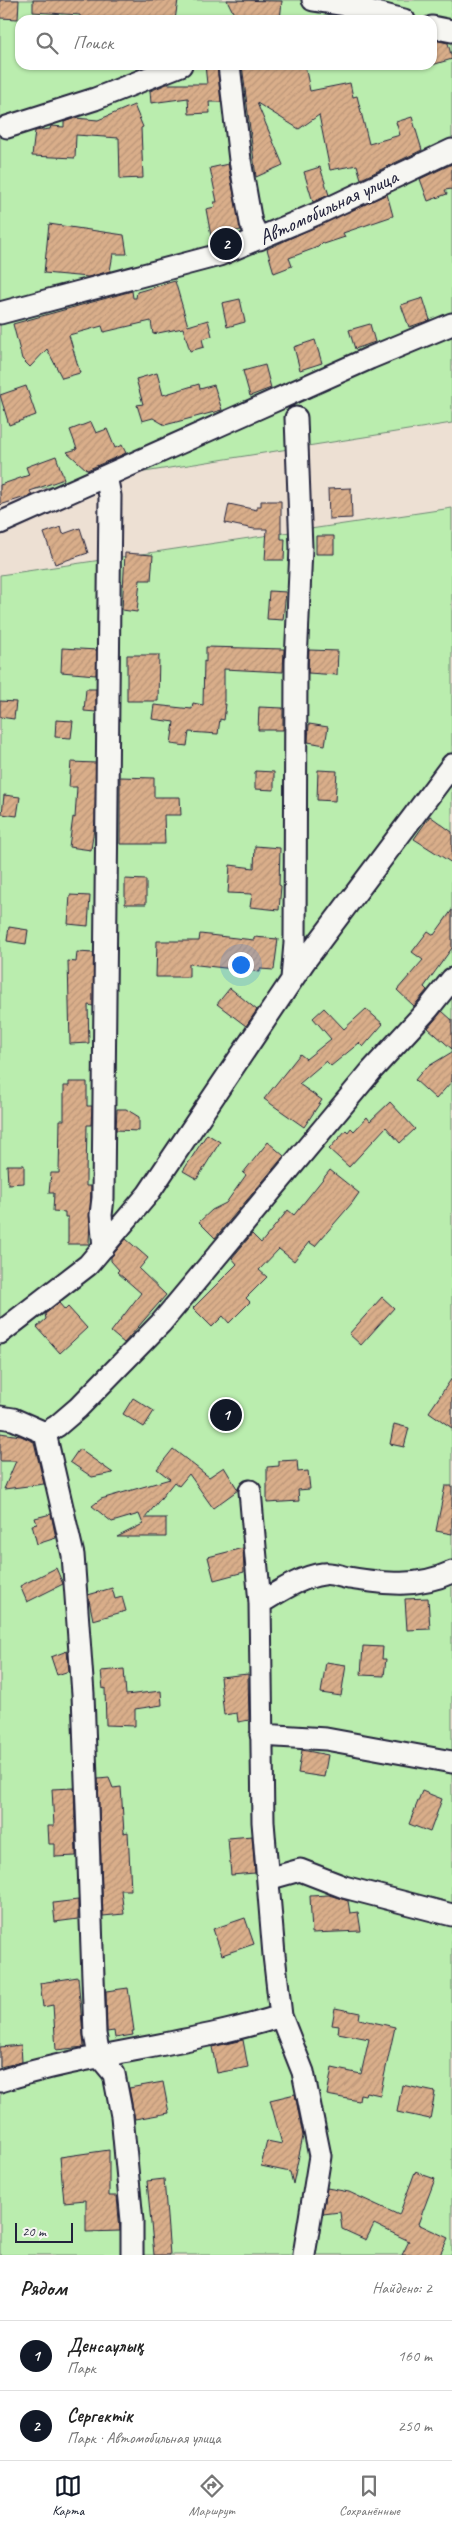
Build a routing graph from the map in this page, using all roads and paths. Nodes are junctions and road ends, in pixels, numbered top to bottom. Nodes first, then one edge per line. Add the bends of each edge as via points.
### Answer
1 (313, 0) edge
2 (384, 15) edge
3 (437, 28) edge
4 (452, 32) edge
5 (169, 70) edge
6 (230, 70) edge
7 (7, 127) dead end
8 (452, 150) edge
9 (259, 239) junction
10 (0, 313) edge
11 (452, 324) edge
12 (296, 418) dead end
13 (106, 476) junction
14 (0, 523) edge
15 (452, 765) edge
16 (452, 979) edge
17 (291, 981) junction
18 (104, 1247) junction
19 (0, 1333) edge
20 (0, 1417) edge
21 (45, 1433) junction
22 (250, 1491) dead end
23 (452, 1572) edge
24 (260, 1603) junction
25 (261, 1735) junction
26 (452, 1762) edge
27 (268, 1879) junction
28 (452, 1916) edge
29 (281, 2016) junction
30 (99, 2056) junction
31 (0, 2081) edge
32 (132, 2255) edge
33 (304, 2255) edge

1 - 2 street
3 - 4 street
5 - 7 street via 95,100
6 - 9 street via 251,223
8 - 9 street, Автомобильная улица
9 - 10 street, Автомобильная улица via 218,256
11 - 13 street
12 - 17 street via 302,548 296,662 295,943
13 - 14 street
13 - 18 street via 110,496 110,703 101,1215
15 - 17 street
16 - 21 street via 161,1323 78,1408
17 - 18 street via 148,1194
18 - 19 street via 88,1265
20 - 21 street
21 - 30 street via 73,1555 83,1694 95,2034
22 - 24 street
23 - 24 street via 409,1585 382,1584 324,1573
24 - 25 street
25 - 26 street via 326,1739
25 - 27 street
27 - 28 street via 300,1870 344,1887
27 - 29 street
29 - 30 street via 252,2025
29 - 33 street via 303,2072 320,2156
30 - 31 street
30 - 32 street via 114,2074 122,2116

